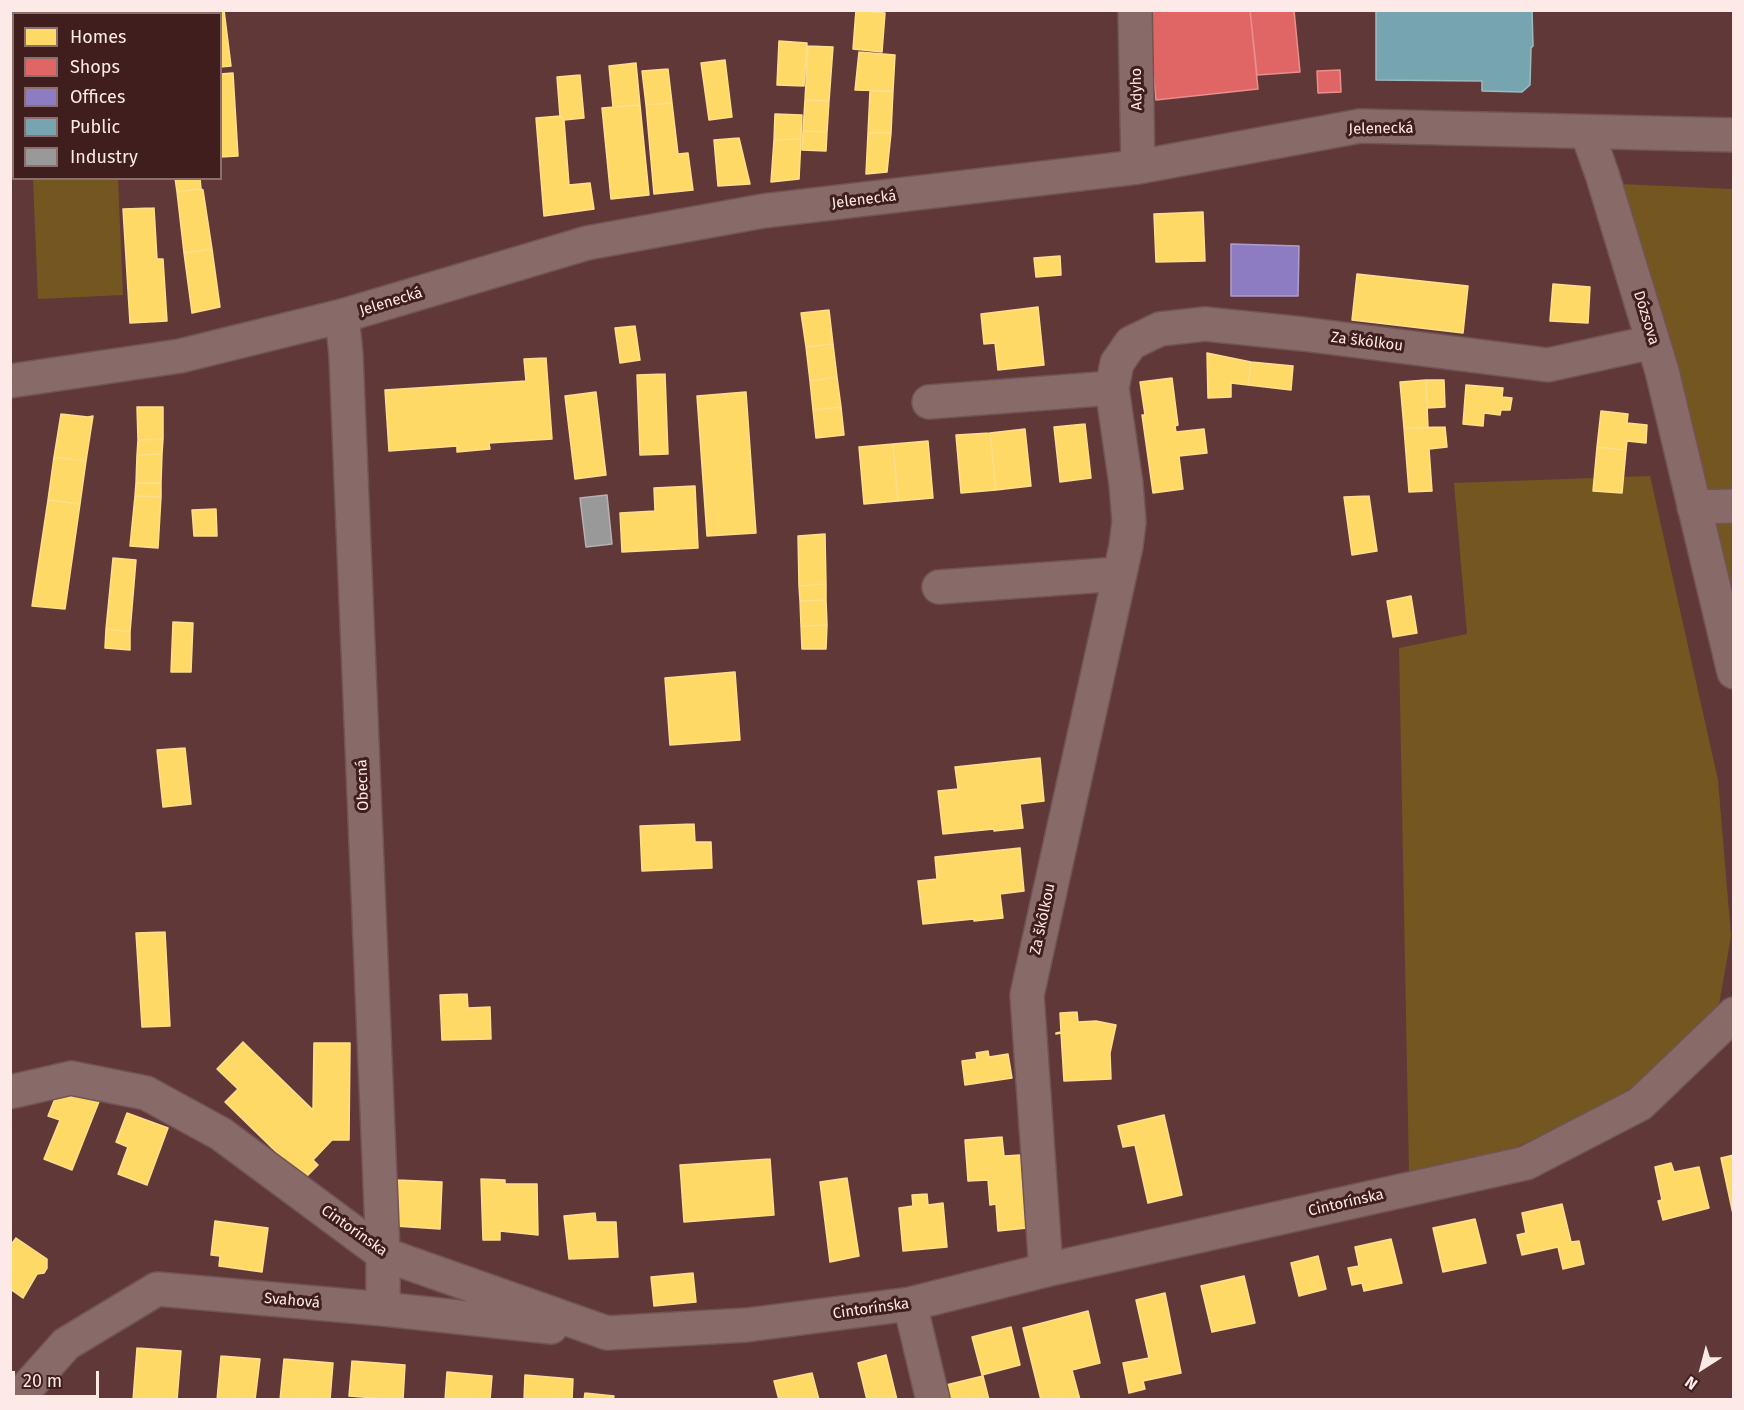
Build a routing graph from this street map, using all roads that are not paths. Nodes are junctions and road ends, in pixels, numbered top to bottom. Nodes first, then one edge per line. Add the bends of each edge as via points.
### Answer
1 (1135, 10) edge
2 (1587, 132) junction
3 (1734, 135) edge
4 (1138, 167) junction
5 (342, 316) junction
6 (1653, 342) junction
7 (10, 381) edge
8 (1112, 388) junction
9 (929, 402) dead end
10 (1734, 506) edge
11 (1694, 507) junction
12 (1119, 574) junction
13 (939, 586) dead end
14 (1734, 672) edge
15 (1734, 1014) edge
16 (10, 1092) edge
17 (383, 1254) junction
18 (1046, 1270) junction
19 (910, 1304) junction
20 (383, 1309) junction
21 (607, 1333) junction
22 (16, 1400) edge
23 (933, 1400) edge

1 - 4 street, Adyho
2 - 3 street, Jelenecká
2 - 4 street, Jelenecká via 1360,126
2 - 6 street, Dózsova
4 - 5 street, Jelenecká via 763,211 587,243
5 - 7 street, Jelenecká via 180,356
5 - 17 street, Obecná
6 - 8 street, Za škôlkou via 1548,365 1204,324 1160,329 1131,343 1117,363
6 - 11 street, Dózsova
8 - 9 street
8 - 12 street, Za škôlkou via 1129,522
10 - 11 street
11 - 14 street, Dózsova
12 - 13 street
12 - 18 street, Za škôlkou via 1027,994
15 - 18 street, Cintorínska via 1640,1104 1526,1163
16 - 17 street, Cintorínska via 71,1078 146,1092 221,1134
17 - 20 street, Obecná
17 - 21 street, Cintorínska
18 - 19 street, Cintorínska
19 - 21 street, Cintorínska via 747,1325
19 - 23 street
20 - 21 street, Svahová
20 - 22 street, Svahová via 157,1289 66,1344

